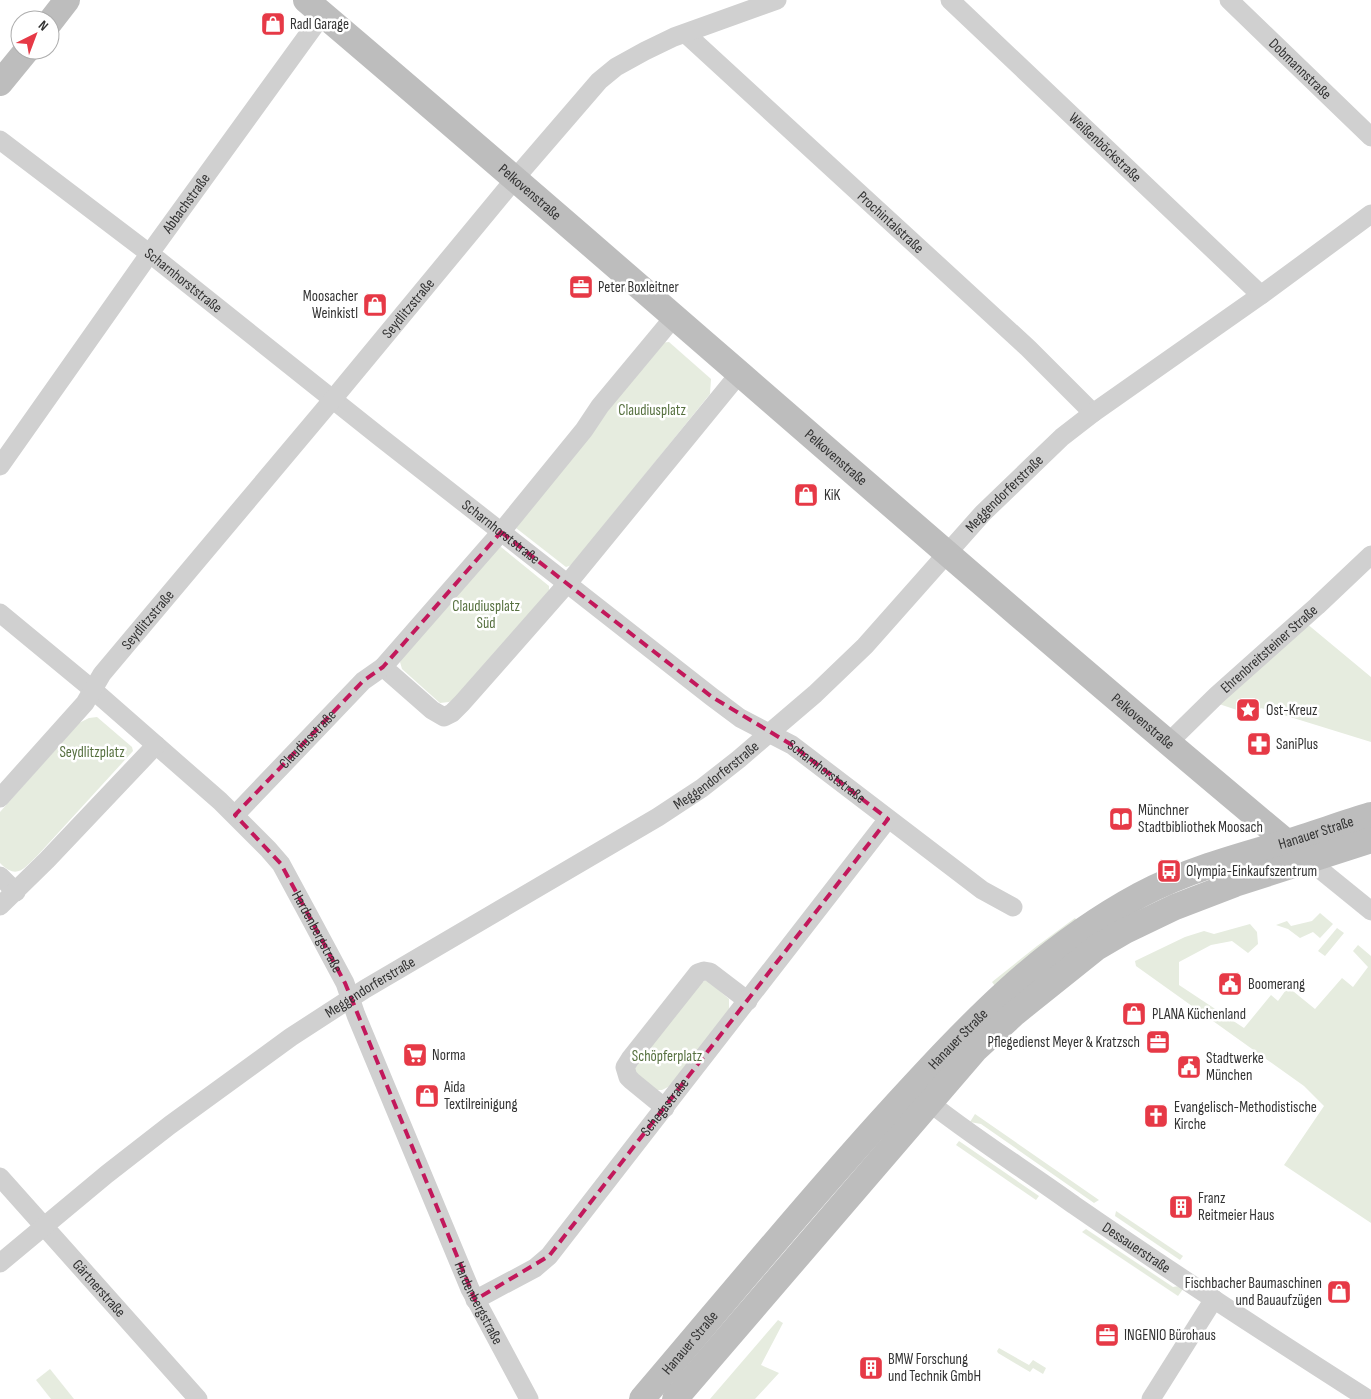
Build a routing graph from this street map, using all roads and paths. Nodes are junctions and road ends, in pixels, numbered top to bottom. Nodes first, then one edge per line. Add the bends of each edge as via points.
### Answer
1 (67, 0) edge
2 (777, 0) edge
3 (950, 0) edge
4 (1229, 0) edge
5 (314, 7) edge
6 (59, 10) edge
7 (686, 34) junction
8 (19, 60) edge
9 (0, 83) edge
10 (1371, 137) edge
11 (0, 140) edge
12 (514, 180) junction
13 (1371, 214) edge
14 (150, 254) junction
15 (1261, 295) junction
16 (674, 317) junction
17 (739, 374) junction
18 (333, 399) junction
19 (1093, 413) junction
20 (0, 466) edge
21 (501, 532) junction
22 (947, 554) junction
23 (1371, 555) edge
24 (567, 584) junction
25 (0, 613) edge
26 (383, 667) junction
27 (92, 690) junction
28 (770, 733) junction
29 (1168, 743) junction
30 (156, 744) junction
31 (0, 798) edge
32 (1371, 815) edge
33 (236, 816) junction
34 (888, 819) junction
35 (1371, 840) edge
36 (1287, 842) junction
37 (1307, 859) junction
38 (0, 876) edge
39 (16, 892) junction
40 (0, 906) edge
41 (1013, 907) dead end
42 (1371, 911) edge
43 (350, 999) junction
44 (748, 1001) junction
45 (921, 1095) junction
46 (665, 1108) junction
47 (0, 1177) edge
48 (44, 1226) junction
49 (0, 1263) edge
50 (1214, 1299) junction
51 (475, 1300) junction
52 (198, 1399) edge
53 (529, 1399) edge
54 (642, 1399) edge
55 (675, 1399) edge
56 (1151, 1399) edge
57 (1368, 1399) edge

1 - 6 main road
2 - 7 street, Seydlitzstraße
3 - 15 street, Weißenböckstraße
4 - 10 street, Dobmannstraße
5 - 12 main road, Pelkovenstraße
5 - 14 street, Abbachstraße
7 - 12 street, Seydlitzstraße via 645,50 598,81
7 - 19 street, Prochintalstraße via 1028,348
8 - 9 main road
11 - 14 street, Scharnhorststraße
12 - 16 main road, Pelkovenstraße
12 - 18 street, Seydlitzstraße
13 - 15 street, Meggendorferstraße
14 - 18 street, Scharnhorststraße
14 - 20 street, Abbachstraße
15 - 19 street, Meggendorferstraße
16 - 17 main road, Pelkovenstraße
16 - 21 street
17 - 22 main road, Pelkovenstraße
17 - 24 street
18 - 21 street, Scharnhorststraße
18 - 27 street, Seydlitzstraße via 102,674
19 - 22 street, Meggendorferstraße via 1054,444 983,513
21 - 24 street, Scharnhorststraße
21 - 26 street
22 - 28 street, Meggendorferstraße via 865,646
22 - 29 main road, Pelkovenstraße
23 - 29 street, Ehrenbreitsteiner Straße
24 - 26 street via 449,716 436,714
24 - 28 street, Scharnhorststraße via 740,718
25 - 27 street, Hardenbergstraße
26 - 33 street, Claudiusstraße via 363,681
27 - 30 street, Hardenbergstraße
27 - 31 street via 85,703
28 - 34 street, Scharnhorststraße via 792,745
28 - 43 street, Meggendorferstraße via 702,788 658,817
29 - 36 main road, Pelkovenstraße
30 - 33 street, Hardenbergstraße
30 - 39 street
32 - 36 main road, Hanauer Straße
33 - 43 street, Hardenbergstraße via 281,864 345,983
34 - 41 street, Scharnhorststraße via 982,890
34 - 44 street, Schegastraße
35 - 37 main road, Hanauer Straße
36 - 37 main road, Pelkovenstraße
36 - 45 main road, Hanauer Straße via 1223,861 1156,888 1088,926 1050,952 998,997
37 - 42 street, Pelkovenstraße
37 - 45 main road, Hanauer Straße via 1175,907 1096,948 998,1027
38 - 39 street
39 - 40 street
43 - 48 street, Meggendorferstraße via 170,1126
43 - 51 street, Hardenbergstraße
44 - 46 street, Schegastraße
44 - 46 street via 710,972 698,973 627,1063 626,1072 632,1081
45 - 50 street, Dessauerstraße
45 - 54 main road, Hanauer Straße via 842,1165
45 - 55 main road, Hanauer Straße
46 - 51 street, Schegastraße via 546,1260
47 - 48 street, Gärtnerstraße
48 - 49 street, Meggendorferstraße
48 - 52 street, Gärtnerstraße
50 - 56 street
50 - 57 street, Dessauerstraße
51 - 53 street, Hardenbergstraße

